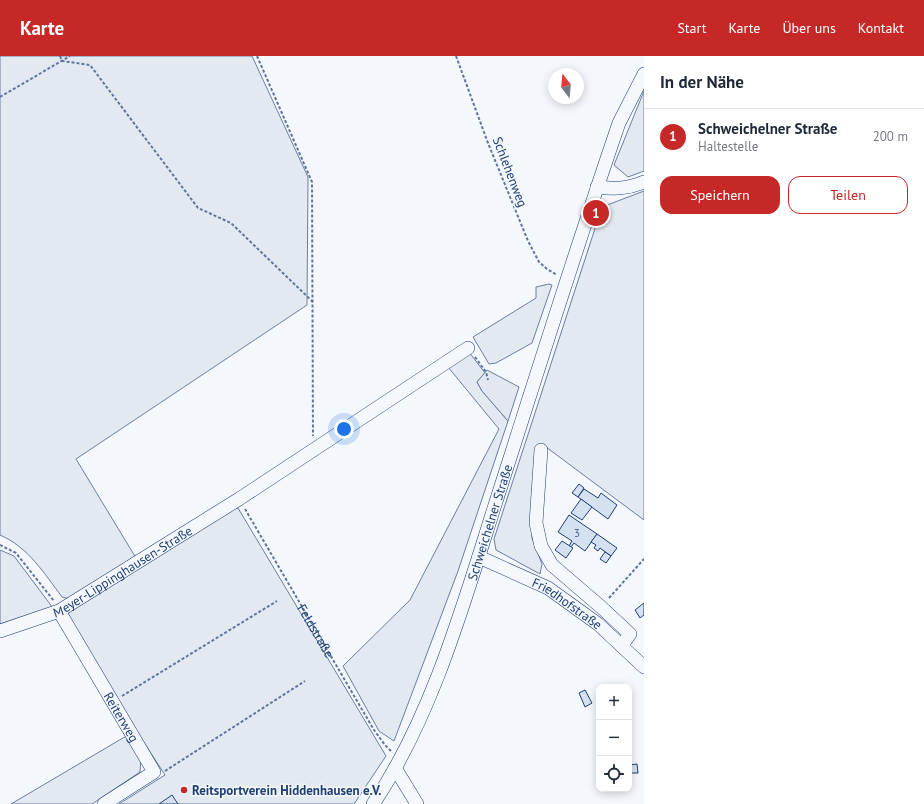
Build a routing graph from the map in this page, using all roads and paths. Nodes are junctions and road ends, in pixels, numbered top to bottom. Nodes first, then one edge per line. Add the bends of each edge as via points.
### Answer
1 (60, 56) edge
2 (70, 56) edge
3 (257, 56) edge
4 (456, 56) edge
5 (62, 61) junction
6 (644, 74) edge
7 (0, 97) edge
8 (644, 182) edge
9 (597, 187) junction
10 (567, 280) junction
11 (314, 303) junction
12 (468, 348) joint
13 (488, 380) dead end
14 (540, 450) dead end
15 (313, 451) junction
16 (239, 499) junction
17 (0, 545) edge
18 (479, 557) junction
19 (644, 559) edge
20 (277, 601) dead end
21 (601, 607) junction
22 (59, 611) junction
23 (0, 631) edge
24 (622, 645) junction
25 (644, 667) edge
26 (305, 681) dead end
27 (112, 701) junction
28 (401, 756) junction
29 (395, 768) junction
30 (154, 772) junction
31 (104, 804) edge
32 (373, 804) edge
33 (417, 804) edge

1 - 5 path
2 - 5 path
3 - 11 path via 312,182
4 - 10 path, Schlehenweg via 528,241 543,265
5 - 7 path
5 - 11 path via 90,65 198,208 231,223
6 - 9 street, Schweichelner Straße via 619,123
8 - 9 street via 617,189
9 - 10 street, Schweichelner Straße
10 - 18 street, Schweichelner Straße
11 - 15 path
12 - 13 path via 486,372
12 - 15 street, Meyer-Lippinghausen-Straße
14 - 21 street via 536,523 541,546 552,565
15 - 16 street, Meyer-Lippinghausen-Straße
16 - 22 street, Meyer-Lippinghausen-Straße
16 - 28 path, Feldstraße via 374,730 385,745
17 - 22 path via 16,553
18 - 24 street, Friedhofstraße via 548,588
18 - 28 street, Schweichelner Straße via 442,663
19 - 21 path
20 - 27 path
21 - 24 street via 630,634
22 - 23 street, Meyer-Lippinghausen-Straße
22 - 27 street, Reiterweg
24 - 25 street, Friedhofstraße
26 - 30 path via 164,772
27 - 30 street, Reiterweg
28 - 29 street, Schweichelner Straße
29 - 32 street, Schweichelner Straße
29 - 33 street
30 - 31 street

